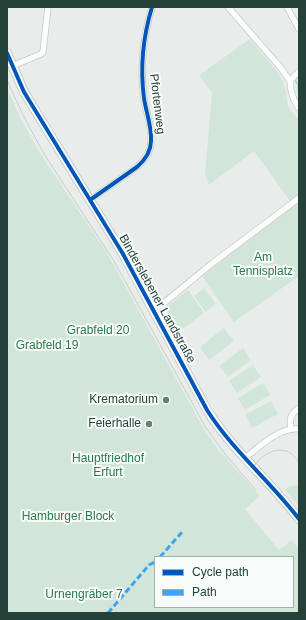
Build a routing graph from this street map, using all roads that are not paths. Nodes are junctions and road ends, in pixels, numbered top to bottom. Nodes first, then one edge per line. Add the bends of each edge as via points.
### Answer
1 (48, 7) edge
2 (152, 7) edge
3 (228, 7) edge
4 (287, 7) edge
5 (299, 29) edge
6 (7, 53) edge
7 (12, 66) junction
8 (299, 71) edge
9 (290, 81) junction
10 (299, 108) edge
11 (299, 198) edge
12 (90, 200) junction
13 (154, 311) junction
14 (299, 408) edge
15 (291, 428) junction
16 (299, 429) edge
17 (244, 459) junction
18 (299, 519) edge

1 - 7 street via 43,52
2 - 12 street, Pfortenweg via 145,33 142,69 144,100 152,140 150,149 143,162
3 - 9 street
4 - 5 street
6 - 7 main road, Binderslebener Landstraße
7 - 12 main road, Binderslebener Landstraße via 24,92
8 - 9 street
9 - 10 street via 294,100
11 - 13 street
12 - 13 main road, Binderslebener Landstraße
13 - 17 main road, Binderslebener Landstraße via 216,425
14 - 15 street via 290,418
15 - 16 street
15 - 17 street via 272,438
17 - 18 main road, Binderslebener Landstraße

